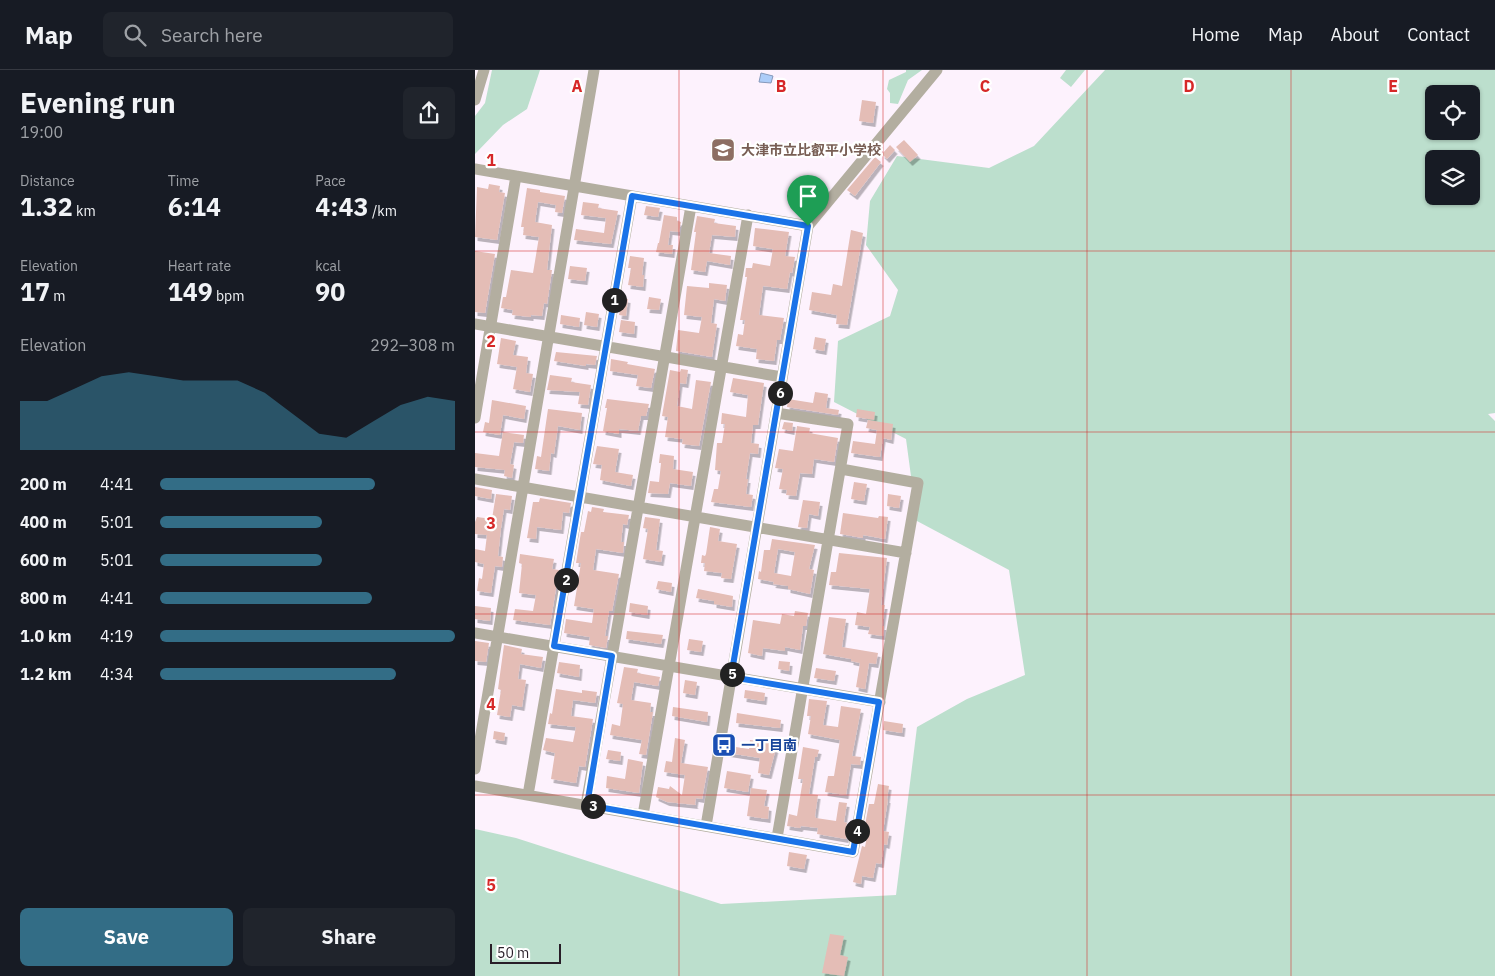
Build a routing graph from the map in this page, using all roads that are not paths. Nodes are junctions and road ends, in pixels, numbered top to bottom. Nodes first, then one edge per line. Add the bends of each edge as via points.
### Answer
1 (484, 70) edge
2 (594, 70) edge
3 (937, 70) edge
4 (475, 98) edge
5 (475, 169) edge
6 (516, 176) junction
7 (574, 186) junction
8 (632, 196) junction
9 (691, 206) junction
10 (748, 215) junction
11 (808, 226) junction
12 (475, 324) edge
13 (490, 327) junction
14 (548, 337) junction
15 (606, 347) junction
16 (664, 357) junction
17 (722, 366) junction
18 (782, 377) junction
19 (776, 414) junction
20 (475, 418) edge
21 (841, 469) junction
22 (475, 479) edge
23 (523, 487) junction
24 (580, 497) junction
25 (638, 507) junction
26 (695, 517) junction
27 (757, 528) junction
28 (828, 540) junction
29 (906, 553) junction
30 (475, 633) edge
31 (497, 637) junction
32 (554, 646) junction
33 (612, 656) junction
34 (669, 666) junction
35 (731, 677) junction
36 (803, 689) junction
37 (879, 702) junction
38 (475, 768) edge
39 (475, 786) edge
40 (528, 795) junction
41 (587, 805) junction
42 (643, 815) junction
43 (706, 826) junction
44 (777, 838) junction

1 - 4 street
2 - 7 street
3 - 11 street
5 - 6 street
6 - 7 street
6 - 13 street
7 - 8 street
7 - 14 street
8 - 9 street
8 - 15 street
9 - 10 street
9 - 16 street
10 - 11 street
10 - 17 street
11 - 18 street
12 - 13 street
13 - 14 street
13 - 20 street
14 - 15 street
14 - 23 street
15 - 16 street
15 - 24 street
16 - 17 street
16 - 25 street
17 - 18 street
17 - 26 street
18 - 19 street
19 - 21 street via 849,424
19 - 27 street
21 - 28 street
21 - 29 street via 918,483
22 - 23 street
23 - 24 street
23 - 31 street
24 - 25 street
24 - 32 street
25 - 26 street
25 - 33 street
26 - 27 street
26 - 34 street
27 - 28 street
27 - 35 street
28 - 29 street
28 - 36 street
29 - 37 street
30 - 31 street
31 - 32 street
31 - 38 street
32 - 33 street
32 - 40 street
33 - 34 street
33 - 41 street
34 - 35 street
34 - 42 street
35 - 36 street
35 - 43 street
36 - 37 street
36 - 44 street
37 - 44 street via 853,852
39 - 40 street
40 - 41 street
41 - 42 street
42 - 43 street
43 - 44 street

